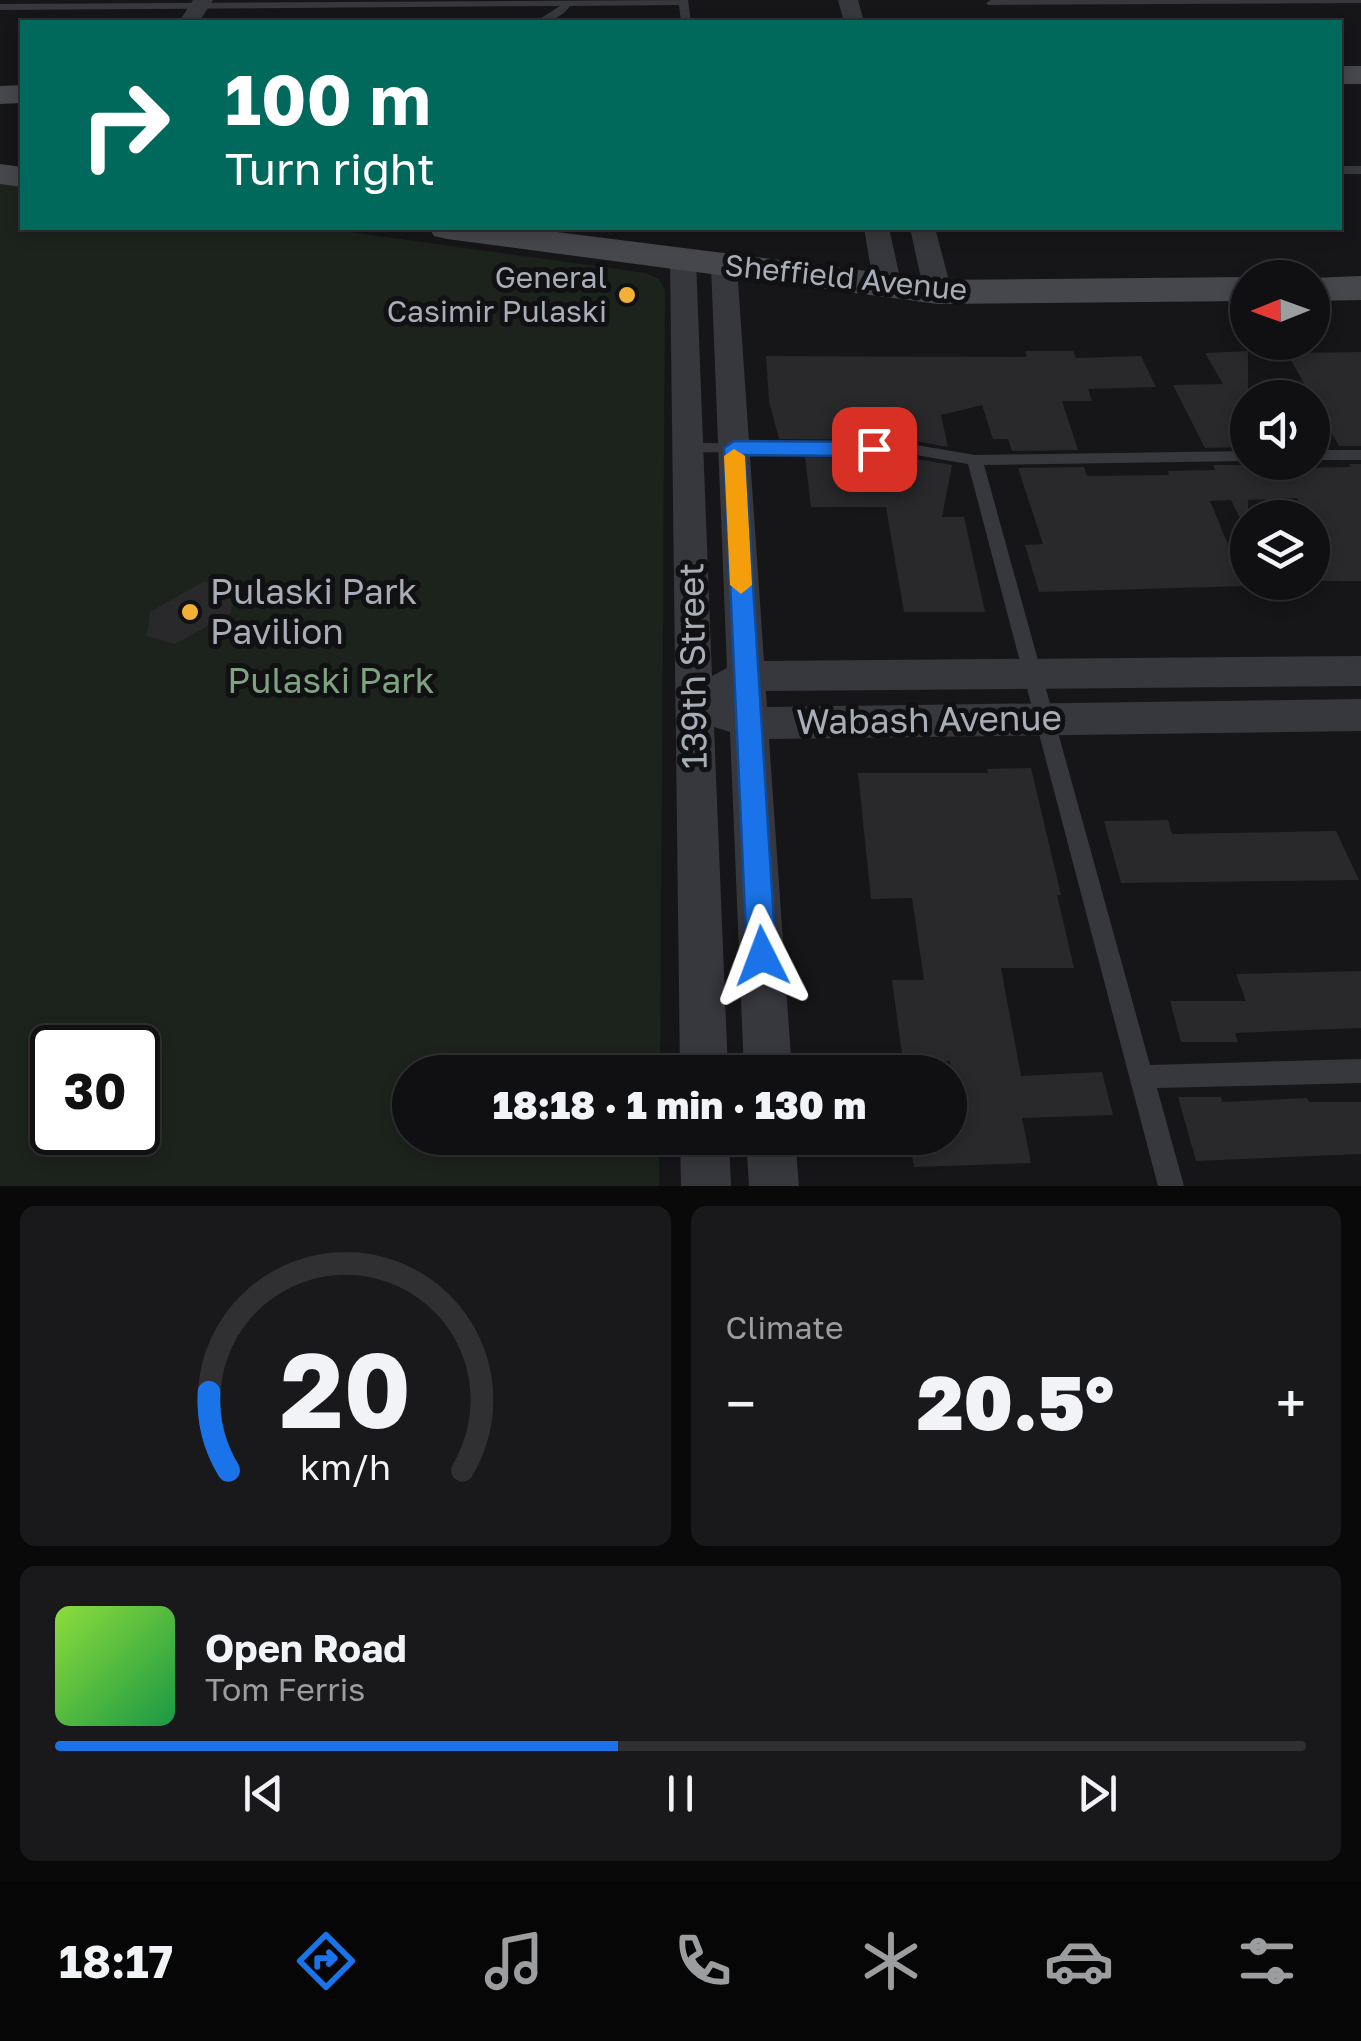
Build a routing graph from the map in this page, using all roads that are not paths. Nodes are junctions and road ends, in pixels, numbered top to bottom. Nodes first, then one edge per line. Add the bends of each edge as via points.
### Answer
1 (1361, 0) edge
2 (683, 1) edge
3 (567, 2) junction
4 (372, 5) junction
5 (992, 5) edge
6 (336, 6) junction
7 (0, 7) edge
8 (197, 9) edge
9 (329, 20) edge
10 (366, 20) edge
11 (544, 20) edge
12 (462, 230) edge
13 (876, 230) edge
14 (922, 230) edge
15 (683, 260) junction
16 (724, 266) junction
17 (888, 288) junction
18 (1330, 288) edge
19 (1361, 288) edge
20 (1230, 289) edge
21 (938, 292) junction
22 (688, 448) junction
23 (734, 448) junction
24 (1330, 455) edge
25 (1361, 455) edge
26 (1230, 456) edge
27 (974, 460) junction
28 (1361, 671) edge
29 (1036, 675) junction
30 (746, 676) junction
31 (694, 703) junction
32 (1361, 715) edge
33 (1045, 718) junction
34 (749, 723) junction
35 (704, 1055) edge
36 (767, 1055) edge
37 (1361, 1071) edge
38 (1141, 1076) junction
39 (705, 1155) edge
40 (772, 1155) edge
41 (706, 1186) edge
42 (774, 1186) edge
43 (1171, 1186) edge

1 - 5 lane
2 - 3 lane
3 - 4 lane
3 - 11 lane
4 - 6 lane
4 - 10 lane
6 - 8 lane
6 - 9 lane
7 - 8 lane
12 - 15 street, Sheffield Avenue
13 - 17 street
14 - 21 street
15 - 16 street, Sheffield Avenue
15 - 22 street, 139th Street
16 - 17 street, Sheffield Avenue
16 - 23 street, 139th Street
17 - 21 street, Sheffield Avenue
18 - 19 street
20 - 21 street, Sheffield Avenue
22 - 23 lane
22 - 31 street, 139th Street
23 - 27 lane via 910,449
23 - 30 street, 139th Street
24 - 25 lane
26 - 27 lane
27 - 29 lane
28 - 29 street, Wabash Avenue
29 - 30 street, Wabash Avenue
29 - 33 lane
30 - 31 street, Wabash Avenue
30 - 34 street, 139th Street
31 - 34 street, Wabash Avenue
31 - 35 street, 139th Street
32 - 33 street, Wabash Avenue
33 - 34 street, Wabash Avenue
33 - 38 lane
34 - 36 street, 139th Street
37 - 38 lane
38 - 43 lane
39 - 41 street
40 - 42 street

